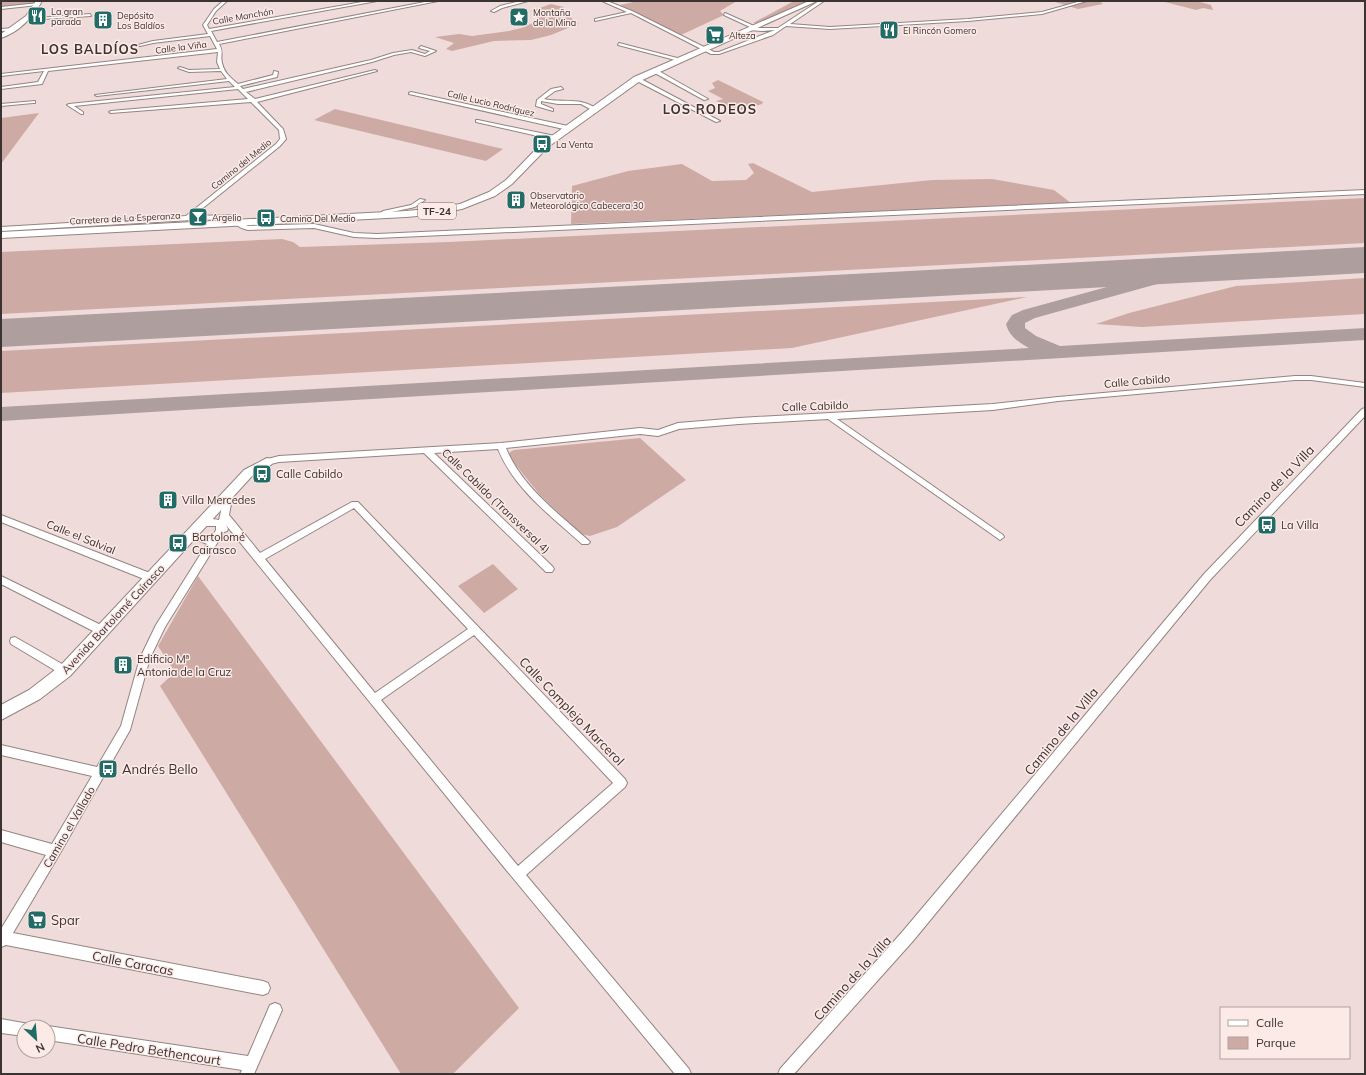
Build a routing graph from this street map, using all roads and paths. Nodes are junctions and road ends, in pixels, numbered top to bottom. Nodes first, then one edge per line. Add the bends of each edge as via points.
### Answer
1 (225, 1) edge
2 (375, 1) edge
3 (436, 1) edge
4 (526, 1) edge
5 (604, 1) edge
6 (814, 1) edge
7 (822, 1) edge
8 (1085, 1) edge
9 (39, 3) edge
10 (1, 8) edge
11 (493, 11) dead end
12 (631, 12) junction
13 (725, 14) dead end
14 (90, 15) dead end
15 (27, 19) junction
16 (596, 20) dead end
17 (785, 25) junction
18 (15, 28) junction
19 (751, 28) junction
20 (779, 29) junction
21 (1, 30) edge
22 (210, 32) junction
23 (1, 36) edge
24 (217, 43) junction
25 (619, 44) dead end
26 (140, 45) dead end
27 (421, 47) dead end
28 (705, 49) junction
29 (220, 50) junction
30 (680, 60) junction
31 (368, 62) junction
32 (375, 65) dead end
33 (180, 68) dead end
34 (222, 70) junction
35 (46, 71) junction
36 (375, 71) dead end
37 (655, 71) junction
38 (276, 72) dead end
39 (1, 75) edge
40 (637, 79) junction
41 (229, 80) junction
42 (1, 88) edge
43 (239, 88) junction
44 (561, 88) dead end
45 (411, 92) dead end
46 (97, 95) dead end
47 (706, 99) dead end
48 (253, 100) junction
49 (541, 100) junction
50 (33, 102) dead end
51 (1, 105) edge
52 (594, 109) junction
53 (551, 110) dead end
54 (111, 112) dead end
55 (81, 113) dead end
56 (478, 121) dead end
57 (718, 121) dead end
58 (568, 128) junction
59 (555, 138) junction
60 (1365, 192) edge
61 (422, 200) dead end
62 (382, 215) junction
63 (191, 218) junction
64 (238, 223) junction
65 (1, 229) edge
66 (1, 234) edge
67 (1365, 385) edge
68 (1365, 411) edge
69 (830, 417) junction
70 (501, 446) junction
71 (427, 450) junction
72 (266, 462) joint
73 (229, 493) junction
74 (224, 516) junction
75 (1, 518) edge
76 (202, 523) junction
77 (234, 528) junction
78 (221, 530) junction
79 (191, 534) junction
80 (1000, 537) dead end
81 (213, 541) junction
82 (585, 542) dead end
83 (259, 558) junction
84 (549, 569) dead end
85 (152, 578) junction
86 (1, 580) edge
87 (475, 629) junction
88 (103, 631) junction
89 (15, 641) dead end
90 (65, 671) junction
91 (374, 699) junction
92 (4, 709) edge
93 (1, 750) edge
94 (100, 773) junction
95 (1, 836) edge
96 (55, 851) junction
97 (518, 874) junction
98 (2, 939) edge
99 (263, 988) dead end
100 (275, 1010) dead end
101 (1, 1026) edge
102 (16, 1028) edge
103 (56, 1034) edge
104 (249, 1069) edge
105 (684, 1074) edge
106 (785, 1074) edge

1 - 22 street via 214,10 206,22 205,25
2 - 22 street, Calle Manchón
3 - 24 street
4 - 11 street
5 - 12 street
6 - 19 main road, Carretera de La Esperanza / TF-24
7 - 17 street
8 - 17 street via 1042,13 968,20 830,28
9 - 10 street
9 - 15 street
12 - 16 street
12 - 28 street
13 - 19 street
14 - 15 street
15 - 18 street
17 - 20 street
18 - 21 street
18 - 23 street
19 - 20 street
19 - 28 main road, Carretera de La Esperanza / TF-24
20 - 28 street via 765,37 719,53
22 - 24 street, Camino del Medio
22 - 26 street, Calle Manchón
24 - 29 street, Camino del Medio
25 - 30 street
27 - 31 street via 434,51 420,56 413,52 405,52
28 - 30 main road, Carretera de La Esperanza / TF-24
29 - 34 street, Camino del Medio via 219,62
29 - 35 street, Calle la Viña
30 - 37 main road, Carretera de La Esperanza / TF-24
31 - 32 street
31 - 43 street
33 - 34 street via 189,71
34 - 41 street, Camino del Medio
35 - 39 street, Calle la Viña
35 - 42 street via 40,83
36 - 48 street
37 - 40 main road, Carretera de La Esperanza / TF-24
37 - 47 street
38 - 43 street via 275,76
40 - 52 main road, Carretera de La Esperanza / TF-24
40 - 57 street
41 - 43 street, Camino del Medio
41 - 46 street
43 - 48 street, Camino del Medio
43 - 55 street via 69,105
44 - 49 street via 552,90
45 - 58 street, Calle Lucio Rodríguez
48 - 54 street
48 - 63 street, Camino del Medio via 278,125 283,134 281,142 190,214
49 - 52 street via 580,103
49 - 53 street via 538,105
50 - 51 street
52 - 58 main road, Carretera de La Esperanza / TF-24
56 - 59 street
58 - 59 main road, Carretera de La Esperanza / TF-24
59 - 62 main road, Carretera de La Esperanza / TF-24 via 540,149 509,182 484,198 446,210
60 - 64 street via 377,236 354,235 314,226 248,228
61 - 62 street via 413,206 385,212
62 - 64 main road, Carretera de La Esperanza / TF-24
63 - 64 street via 234,217 238,218
63 - 65 street
64 - 66 main road, Carretera de La Esperanza / TF-24
67 - 69 street, Calle Cabildo via 1295,378 1096,395 993,407
68 - 106 street, Camino de la Villa via 1207,577 918,924
69 - 70 street, Calle Cabildo via 678,426 658,433 640,431
69 - 80 street
70 - 71 street, Calle Cabildo
70 - 82 street via 510,465 529,489
71 - 72 street, Calle Cabildo
71 - 84 street, Calle Cabildo (Transversal 4)
72 - 73 street, Avenida Bartolomé Cairasco via 248,473
73 - 74 street, Camino el Vallado
73 - 76 street, Avenida Bartolomé Cairasco
74 - 77 street
74 - 78 street, Camino el Vallado
75 - 85 street, Calle el Salvial
76 - 78 street via 216,522 220,524
76 - 79 street, Avenida Bartolomé Cairasco
77 - 78 street
77 - 83 street
78 - 81 street, Camino el Vallado
79 - 81 street via 205,541
79 - 85 street, Avenida Bartolomé Cairasco
81 - 94 street, Camino el Vallado via 161,625 146,658 126,727
83 - 87 street, Calle Complejo Marcerol via 355,504
83 - 91 street
85 - 88 street, Avenida Bartolomé Cairasco
86 - 88 street
87 - 91 street
87 - 97 street, Calle Complejo Marcerol via 621,783
88 - 90 street, Avenida Bartolomé Cairasco
89 - 90 street
90 - 92 street, Avenida Bartolomé Cairasco via 24,702
91 - 97 street
93 - 94 street
94 - 96 street, Camino el Vallado
95 - 96 street
96 - 98 street, Camino el Vallado
97 - 105 street
98 - 99 street, Calle Caracas
100 - 104 street
101 - 102 street
103 - 104 street, Calle Pedro Bethencourt

